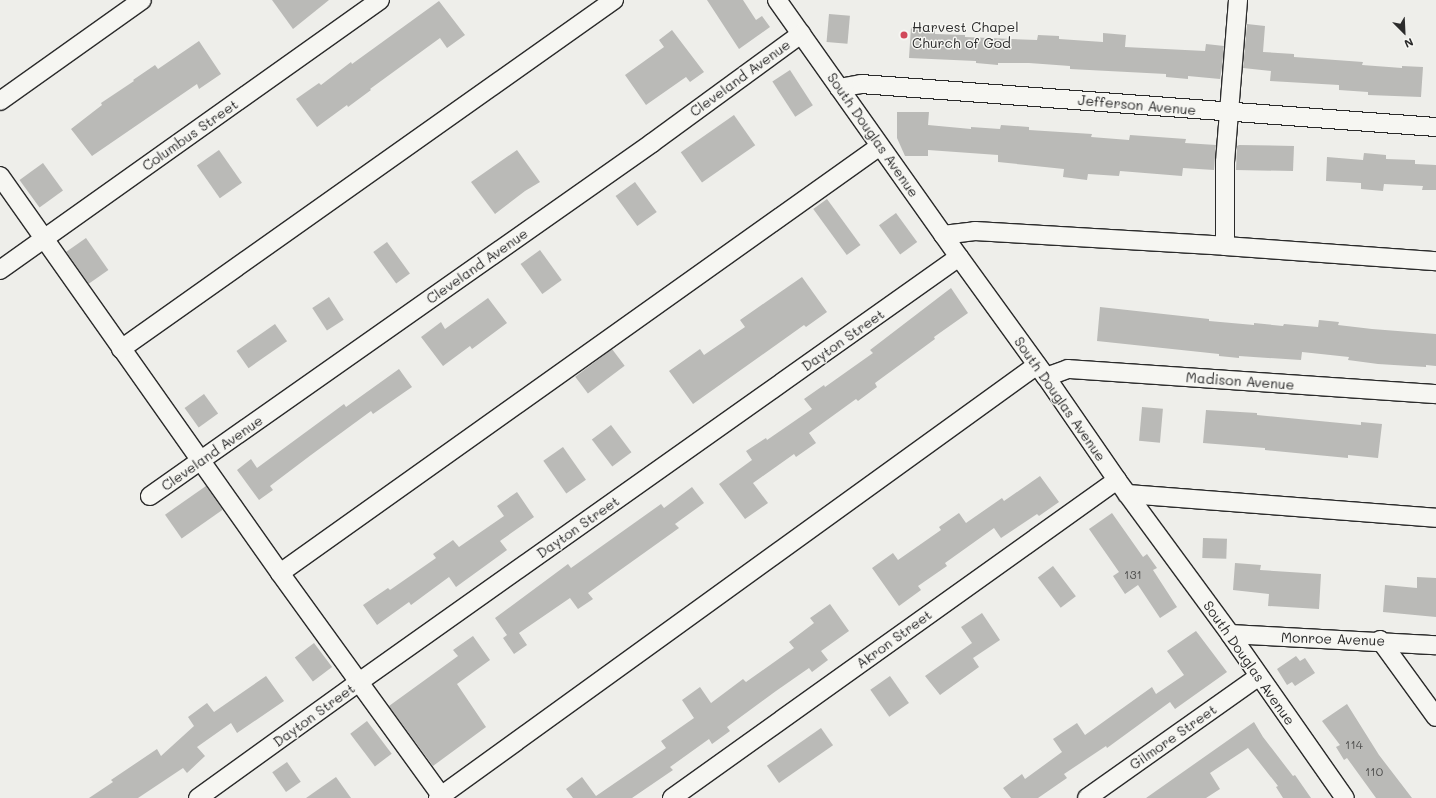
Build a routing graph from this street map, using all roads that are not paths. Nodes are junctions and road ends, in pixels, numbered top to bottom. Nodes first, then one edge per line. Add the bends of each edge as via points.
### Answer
1 (142, 0) edge
2 (380, 0) edge
3 (614, 0) edge
4 (777, 0) edge
5 (1238, 0) edge
6 (802, 34) junction
7 (839, 88) junction
8 (0, 101) edge
9 (1228, 113) junction
10 (1436, 127) edge
11 (880, 146) junction
12 (0, 176) edge
13 (943, 235) junction
14 (44, 239) junction
15 (1225, 246) junction
16 (959, 257) junction
17 (1436, 261) edge
18 (0, 270) edge
19 (121, 349) junction
20 (1042, 371) junction
21 (1436, 394) edge
22 (202, 460) junction
23 (1122, 487) junction
24 (150, 496) dead end
25 (1436, 518) edge
26 (280, 573) junction
27 (1230, 634) junction
28 (1380, 640) junction
29 (1436, 644) edge
30 (1258, 677) junction
31 (359, 682) junction
32 (1436, 717) edge
33 (440, 797) edge
34 (198, 798) edge
35 (672, 798) edge
36 (1087, 798) edge
37 (1345, 798) edge

1 - 8 street
2 - 14 street, Columbus Street
3 - 19 street
4 - 6 street, South Douglas Avenue
5 - 9 street
6 - 7 street, South Douglas Avenue
6 - 22 street, Cleveland Avenue via 652,143
7 - 9 street, Jefferson Avenue via 861,84
7 - 11 street, South Douglas Avenue
9 - 10 street, Jefferson Avenue
9 - 15 street
11 - 13 street, South Douglas Avenue
11 - 26 street
12 - 14 street
13 - 15 street via 976,231
13 - 16 street, South Douglas Avenue
14 - 18 street, Columbus Street
14 - 19 street
15 - 17 street
16 - 20 street, South Douglas Avenue
16 - 31 street, Dayton Street
19 - 22 street
20 - 21 street, Madison Avenue via 1068,369
20 - 23 street, South Douglas Avenue
20 - 33 street, Madison Avenue
22 - 24 street, Cleveland Avenue
22 - 26 street
23 - 25 street
23 - 27 street, South Douglas Avenue
23 - 35 street, Akron Street
26 - 31 street
27 - 28 street, Monroe Avenue
27 - 30 street, South Douglas Avenue
28 - 29 street, Monroe Avenue
28 - 32 street
30 - 36 street, Gilmore Street
30 - 37 street, South Douglas Avenue
31 - 33 street
31 - 34 street, Dayton Street

